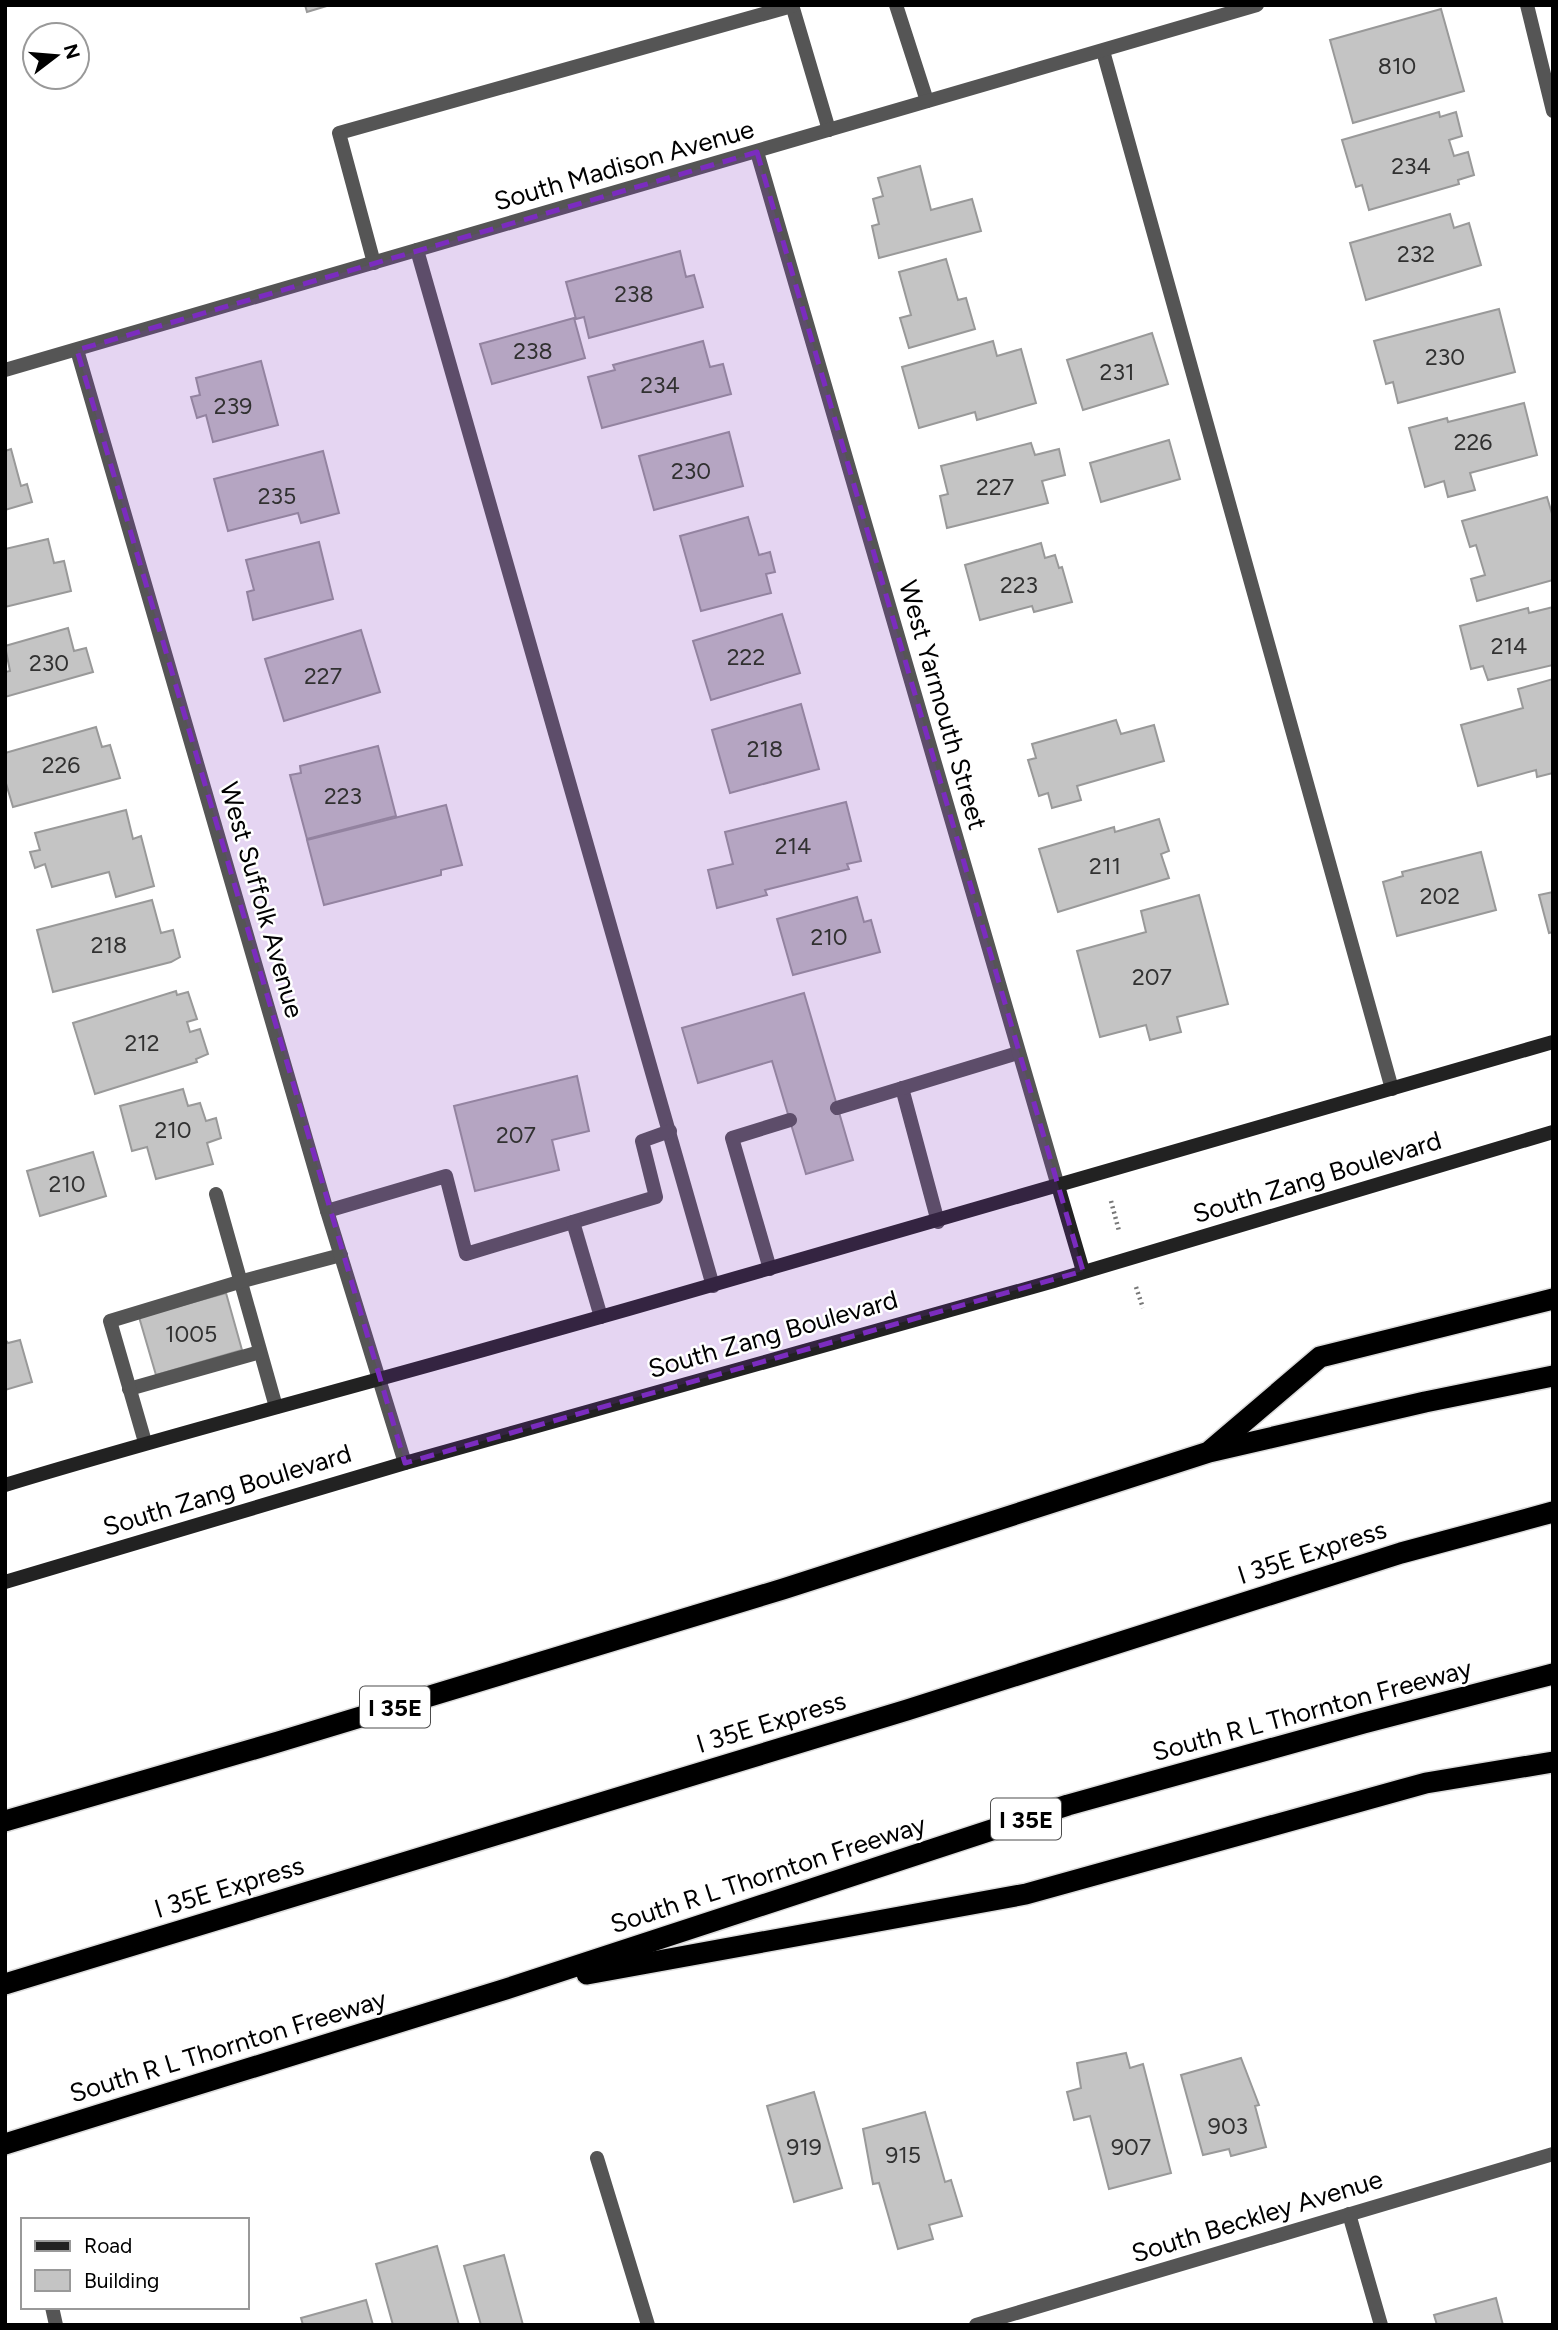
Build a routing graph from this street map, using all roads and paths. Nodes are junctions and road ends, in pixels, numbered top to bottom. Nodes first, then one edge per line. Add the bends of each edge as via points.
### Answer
1 (792, 5) edge
2 (897, 5) edge
3 (1257, 5) edge
4 (1527, 5) edge
5 (1103, 51) junction
6 (927, 101) junction
7 (1553, 111) edge
8 (829, 130) junction
9 (757, 152) junction
10 (417, 250) junction
11 (374, 263) junction
12 (77, 350) junction
13 (5, 370) edge
14 (1553, 1042) edge
15 (1018, 1052) junction
16 (902, 1088) junction
17 (1392, 1089) junction
18 (837, 1108) dead end
19 (790, 1121) dead end
20 (670, 1131) junction
21 (1553, 1132) edge
22 (1058, 1186) junction
23 (216, 1194) dead end
24 (1110, 1197) dead end
25 (327, 1211) junction
26 (573, 1222) junction
27 (938, 1222) junction
28 (1119, 1231) dead end
29 (341, 1255) junction
30 (770, 1269) junction
31 (1083, 1271) junction
32 (239, 1282) junction
33 (713, 1286) junction
34 (1136, 1287) dead end
35 (1553, 1299) edge
36 (1143, 1308) dead end
37 (601, 1317) junction
38 (260, 1352) junction
39 (1553, 1376) edge
40 (380, 1380) junction
41 (129, 1389) junction
42 (276, 1407) junction
43 (145, 1442) junction
44 (1209, 1452) junction
45 (405, 1463) junction
46 (5, 1485) edge
47 (1553, 1511) edge
48 (5, 1582) edge
49 (1553, 1674) edge
50 (1553, 1762) edge
51 (5, 1821) edge
52 (5, 1984) edge
53 (506, 1989) junction
54 (5, 2144) edge
55 (1553, 2154) edge
56 (597, 2158) dead end
57 (1349, 2214) junction
58 (648, 2325) edge
59 (976, 2325) edge
60 (1381, 2325) edge

1 - 8 street
1 - 11 street via 339,133
2 - 6 street
3 - 5 street, South Madison Avenue
4 - 7 street
5 - 6 street, South Madison Avenue
5 - 17 street
6 - 8 street, South Madison Avenue
8 - 9 street, South Madison Avenue
9 - 10 street, South Madison Avenue
9 - 15 street, West Yarmouth Street
10 - 11 street, South Madison Avenue
10 - 20 street
11 - 12 street, South Madison Avenue
12 - 13 street, South Madison Avenue
12 - 25 street, West Suffolk Avenue
14 - 17 main road
15 - 16 street
15 - 22 street, West Yarmouth Street
16 - 18 street
16 - 27 street
17 - 22 main road
19 - 30 street via 732,1138
20 - 26 street via 642,1142 656,1197
20 - 33 street
21 - 31 main road, South Zang Boulevard
22 - 27 main road
22 - 31 main road, West Yarmouth Street
23 - 32 street
24 - 28 path
25 - 26 street via 446,1176 466,1254
25 - 29 street, West Suffolk Avenue
26 - 37 street
27 - 30 main road
29 - 32 street
29 - 40 street, West Suffolk Avenue
30 - 33 main road
31 - 45 main road, South Zang Boulevard
32 - 38 street
32 - 41 street via 110,1321
33 - 37 main road
34 - 36 path
35 - 44 highway via 1320,1357
37 - 40 main road
38 - 41 street
38 - 42 street
39 - 44 highway, I 35E
40 - 42 main road
40 - 45 street, West Suffolk Avenue
41 - 43 street
42 - 43 main road
43 - 46 main road
44 - 51 highway, I 35E via 783,1589
45 - 48 main road, South Zang Boulevard
47 - 52 highway, I 35E Express via 1401,1553 881,1718
49 - 53 highway, South R L Thornton Freeway / I 35E via 1068,1805
50 - 53 highway via 1426,1783 1026,1894
53 - 54 highway, South R L Thornton Freeway / I 35E
55 - 57 street, South Beckley Avenue
56 - 58 street
57 - 59 street, South Beckley Avenue
57 - 60 street

